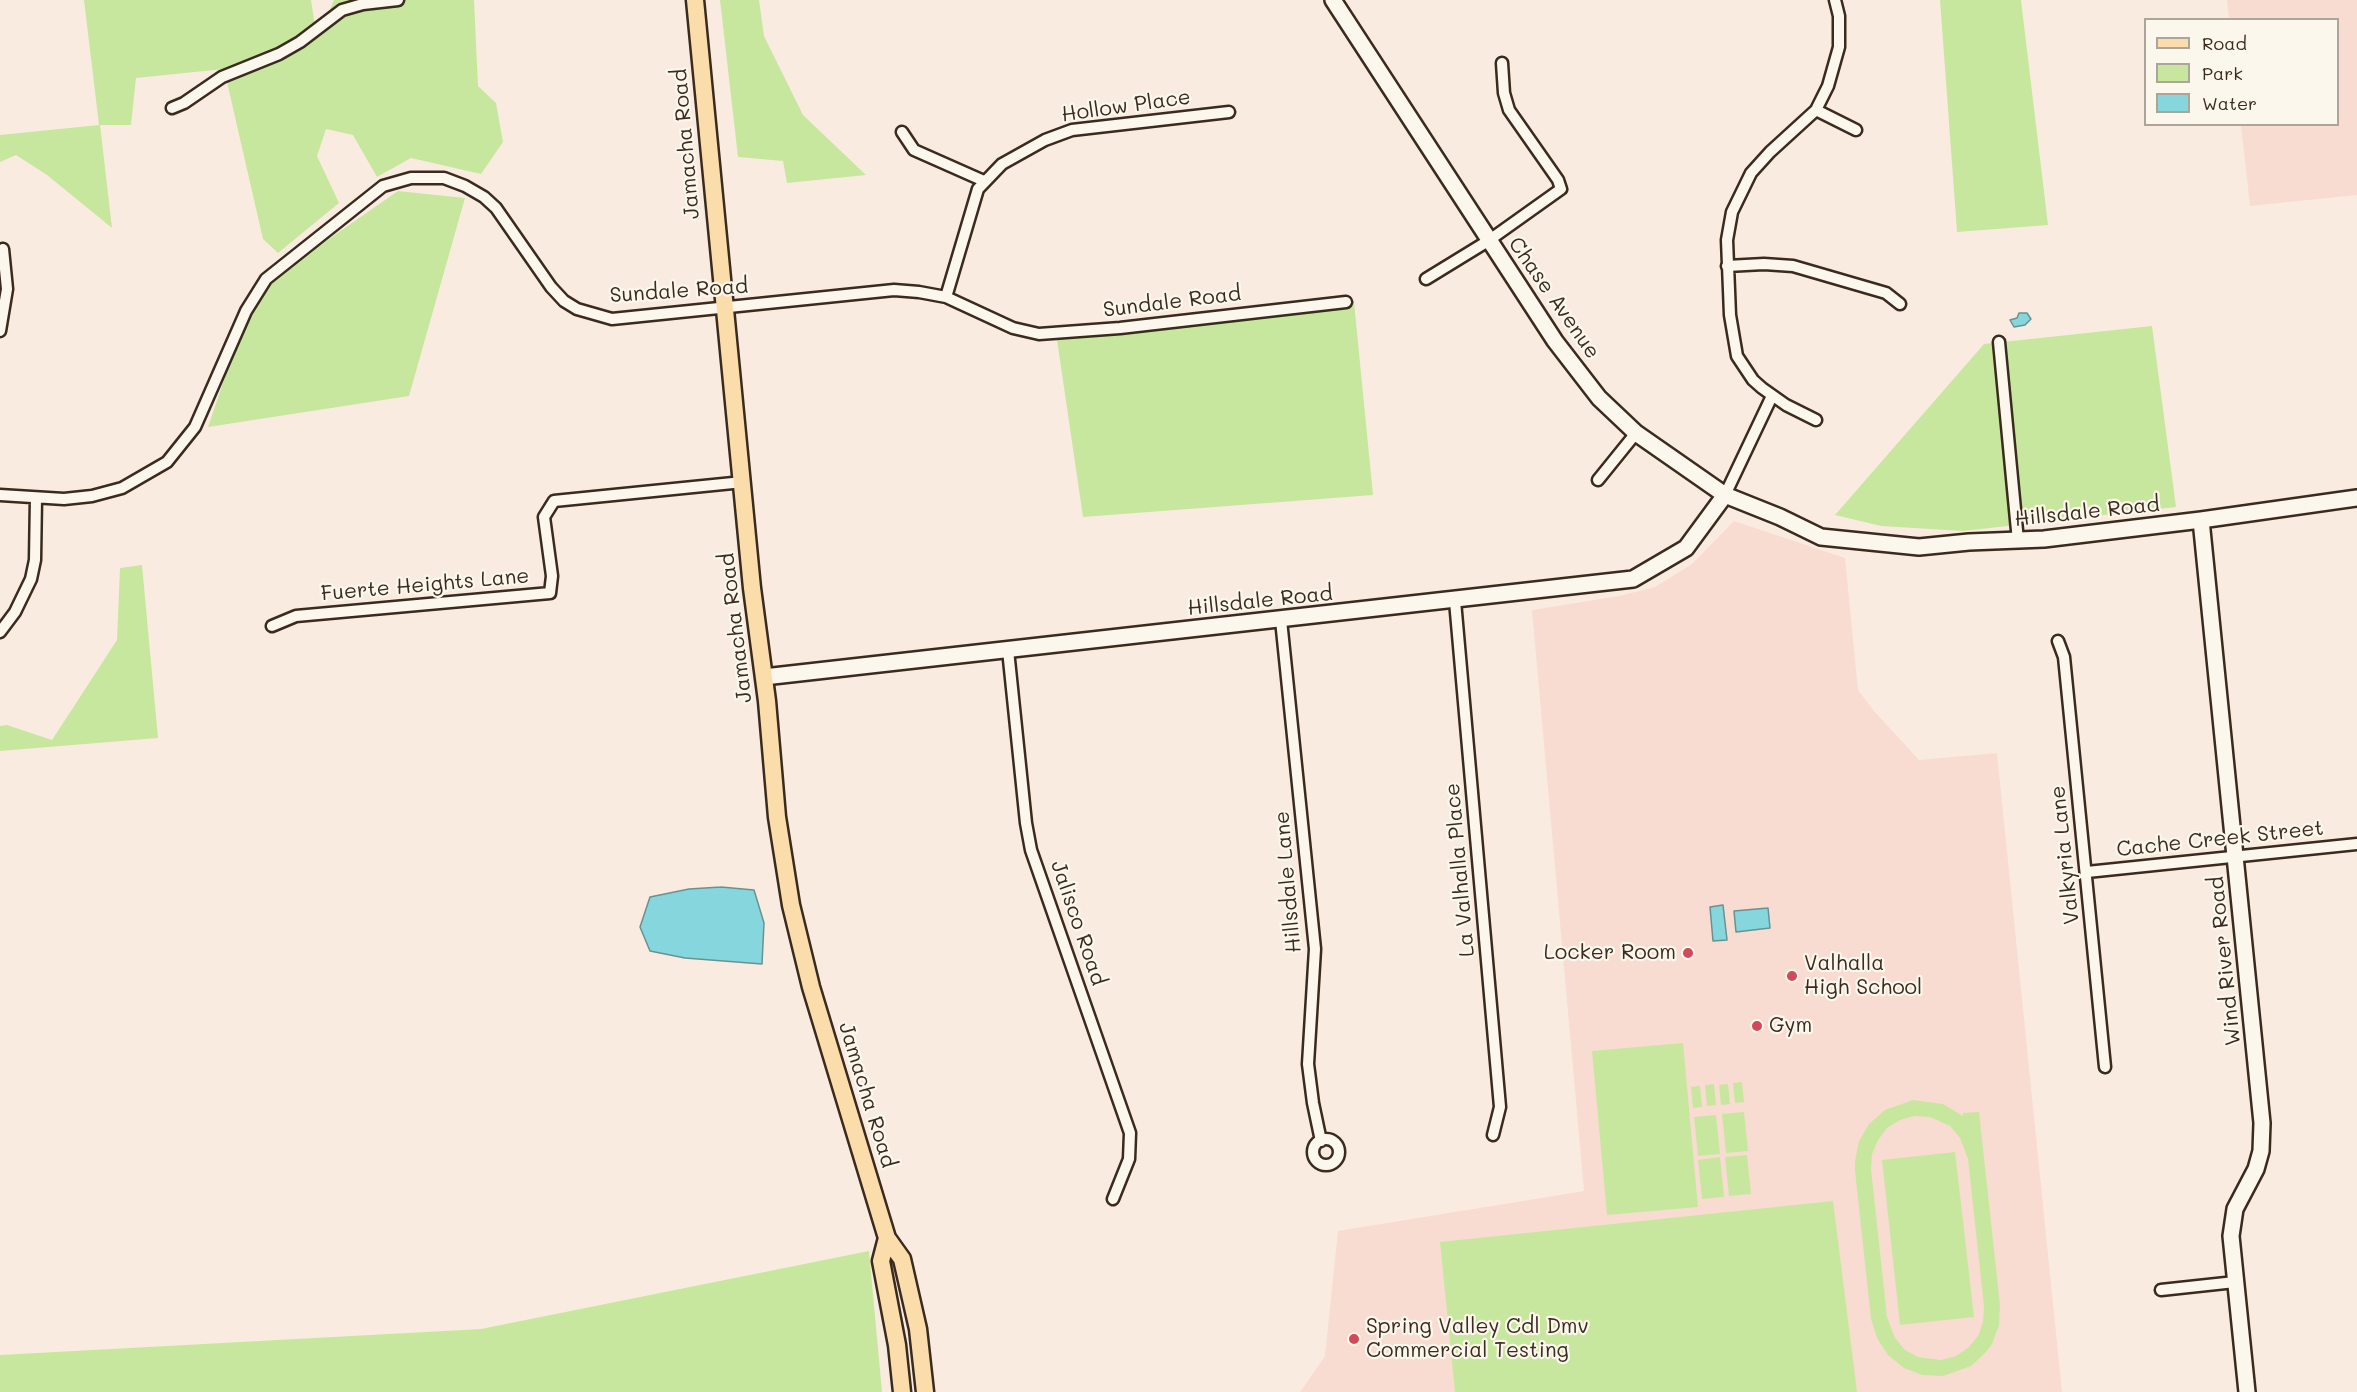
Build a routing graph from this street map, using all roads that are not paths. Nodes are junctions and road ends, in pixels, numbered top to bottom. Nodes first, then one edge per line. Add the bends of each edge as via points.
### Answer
1 (398, 0) edge
2 (695, 0) edge
3 (1333, 0) edge
4 (1835, 0) edge
5 (1502, 63) dead end
6 (172, 108) dead end
7 (1816, 110) junction
8 (1230, 112) dead end
9 (1856, 130) dead end
10 (902, 132) dead end
11 (984, 182) junction
12 (1488, 241) junction
13 (3, 249) dead end
14 (1727, 266) junction
15 (1426, 279) dead end
16 (946, 297) junction
17 (1346, 302) dead end
18 (1900, 304) dead end
19 (724, 309) junction
20 (0, 331) edge
21 (1999, 342) dead end
22 (1772, 396) junction
23 (1816, 420) dead end
24 (1636, 433) junction
25 (1598, 480) dead end
26 (743, 482) junction
27 (0, 495) edge
28 (1725, 495) junction
29 (36, 498) junction
30 (2357, 498) edge
31 (2201, 520) junction
32 (1821, 537) joint
33 (2018, 541) junction
34 (1455, 601) junction
35 (1281, 620) junction
36 (272, 626) dead end
37 (0, 632) edge
38 (2058, 641) dead end
39 (1008, 650) junction
40 (764, 677) junction
41 (2357, 844) edge
42 (2236, 856) junction
43 (2087, 872) junction
44 (2105, 1066) dead end
45 (1493, 1135) dead end
46 (1321, 1141) dead end
47 (1113, 1199) dead end
48 (887, 1238) junction
49 (2235, 1282) junction
50 (2161, 1290) dead end
51 (902, 1392) edge
52 (925, 1392) edge
53 (2247, 1392) edge

1 - 6 street via 342,10 300,42 222,77
2 - 19 main road, Jamacha Road
3 - 12 street, Chase Avenue
4 - 7 street via 1839,16 1837,54 1828,87
5 - 12 street via 1509,110 1558,180 1560,189
7 - 9 street
7 - 14 street via 1770,152 1744,185 1729,226
8 - 11 street, Hollow Place via 1072,130 1002,164
10 - 11 street via 914,150
11 - 16 street, Hollow Place via 978,189
12 - 15 street
12 - 24 street, Chase Avenue via 1599,398
13 - 20 street via 7,289
14 - 18 street via 1793,266 1886,293
14 - 22 street via 1737,356 1753,380
16 - 17 street, Sundale Road via 1012,328 1039,334
16 - 19 street, Sundale Road via 894,290
19 - 26 main road, Jamacha Road
19 - 29 street, Sundale Road via 612,319 577,309 551,287 484,197 444,178 398,181 383,186 266,279 246,311 195,428 167,462 122,488 92,496
21 - 33 street
22 - 23 street
22 - 28 street
24 - 25 street
24 - 28 street, Chase Avenue
26 - 36 street, Fuerte Heights Lane via 554,501 544,517 552,576 550,593 296,616
26 - 40 main road, Jamacha Road
27 - 29 street, Sundale Road
28 - 32 street, Chase Avenue
28 - 34 street, Hillsdale Road via 1686,548 1633,579
29 - 37 street via 31,579
30 - 31 street, Hillsdale Road
31 - 33 street, Hillsdale Road
31 - 42 street, Wind River Road
32 - 33 street, Hillsdale Road via 1919,547
34 - 35 street, Hillsdale Road
34 - 45 street, La Valhalla Place via 1500,1107
35 - 39 street, Hillsdale Road
35 - 46 street, Hillsdale Lane via 1315,949 1308,1064
38 - 43 street, Valkyria Lane via 2064,657
39 - 40 street, Hillsdale Road
39 - 47 street, Jalisco Road via 1031,850 1130,1133 1129,1159
40 - 48 main road, Jamacha Road via 777,816 791,905 811,987
41 - 42 street, Cache Creek Street
42 - 43 street, Cache Creek Street
42 - 49 street, Wind River Road via 2262,1123 2256,1169 2235,1209 2230,1236
43 - 44 street, Valkyria Lane
48 - 51 main road, Jamacha Road via 881,1261
48 - 52 main road, Jamacha Road via 902,1258 910,1288
49 - 50 street
49 - 53 street, Wind River Road

